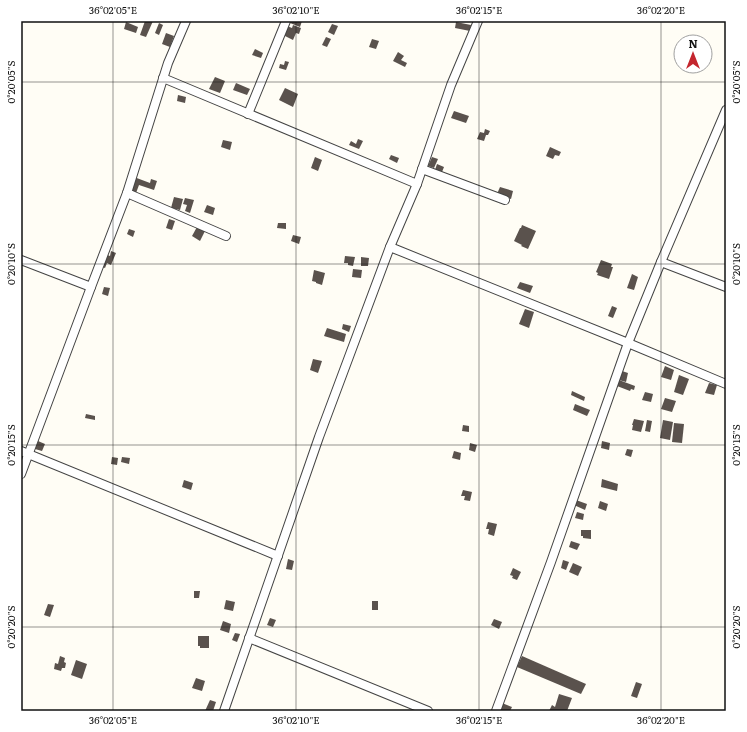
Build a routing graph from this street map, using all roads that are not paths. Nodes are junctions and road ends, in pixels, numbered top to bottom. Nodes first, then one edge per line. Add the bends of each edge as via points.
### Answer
1 (186, 21) edge
2 (286, 21) edge
3 (478, 21) edge
4 (163, 78) junction
5 (726, 110) edge
6 (248, 114) junction
7 (422, 169) junction
8 (417, 184) junction
9 (127, 193) junction
10 (505, 200) dead end
11 (226, 236) dead end
12 (390, 247) junction
13 (21, 260) edge
14 (661, 262) junction
15 (91, 287) junction
16 (726, 287) edge
17 (628, 343) junction
18 (726, 384) edge
19 (25, 452) edge
20 (21, 474) edge
21 (278, 556) junction
22 (249, 638) junction
23 (224, 711) edge
24 (428, 711) edge
25 (496, 711) edge

1 - 4 street
2 - 6 street
3 - 7 street via 451,85
4 - 6 street
4 - 9 street
5 - 14 street
6 - 8 street
7 - 8 street
7 - 10 street
8 - 12 street
9 - 11 street
9 - 15 street
12 - 17 street
12 - 21 street via 319,437
13 - 15 street
14 - 16 street
14 - 17 street
15 - 19 street
17 - 18 street
17 - 25 street via 549,570
19 - 20 street
19 - 21 street
21 - 22 street
22 - 23 street
22 - 24 street

